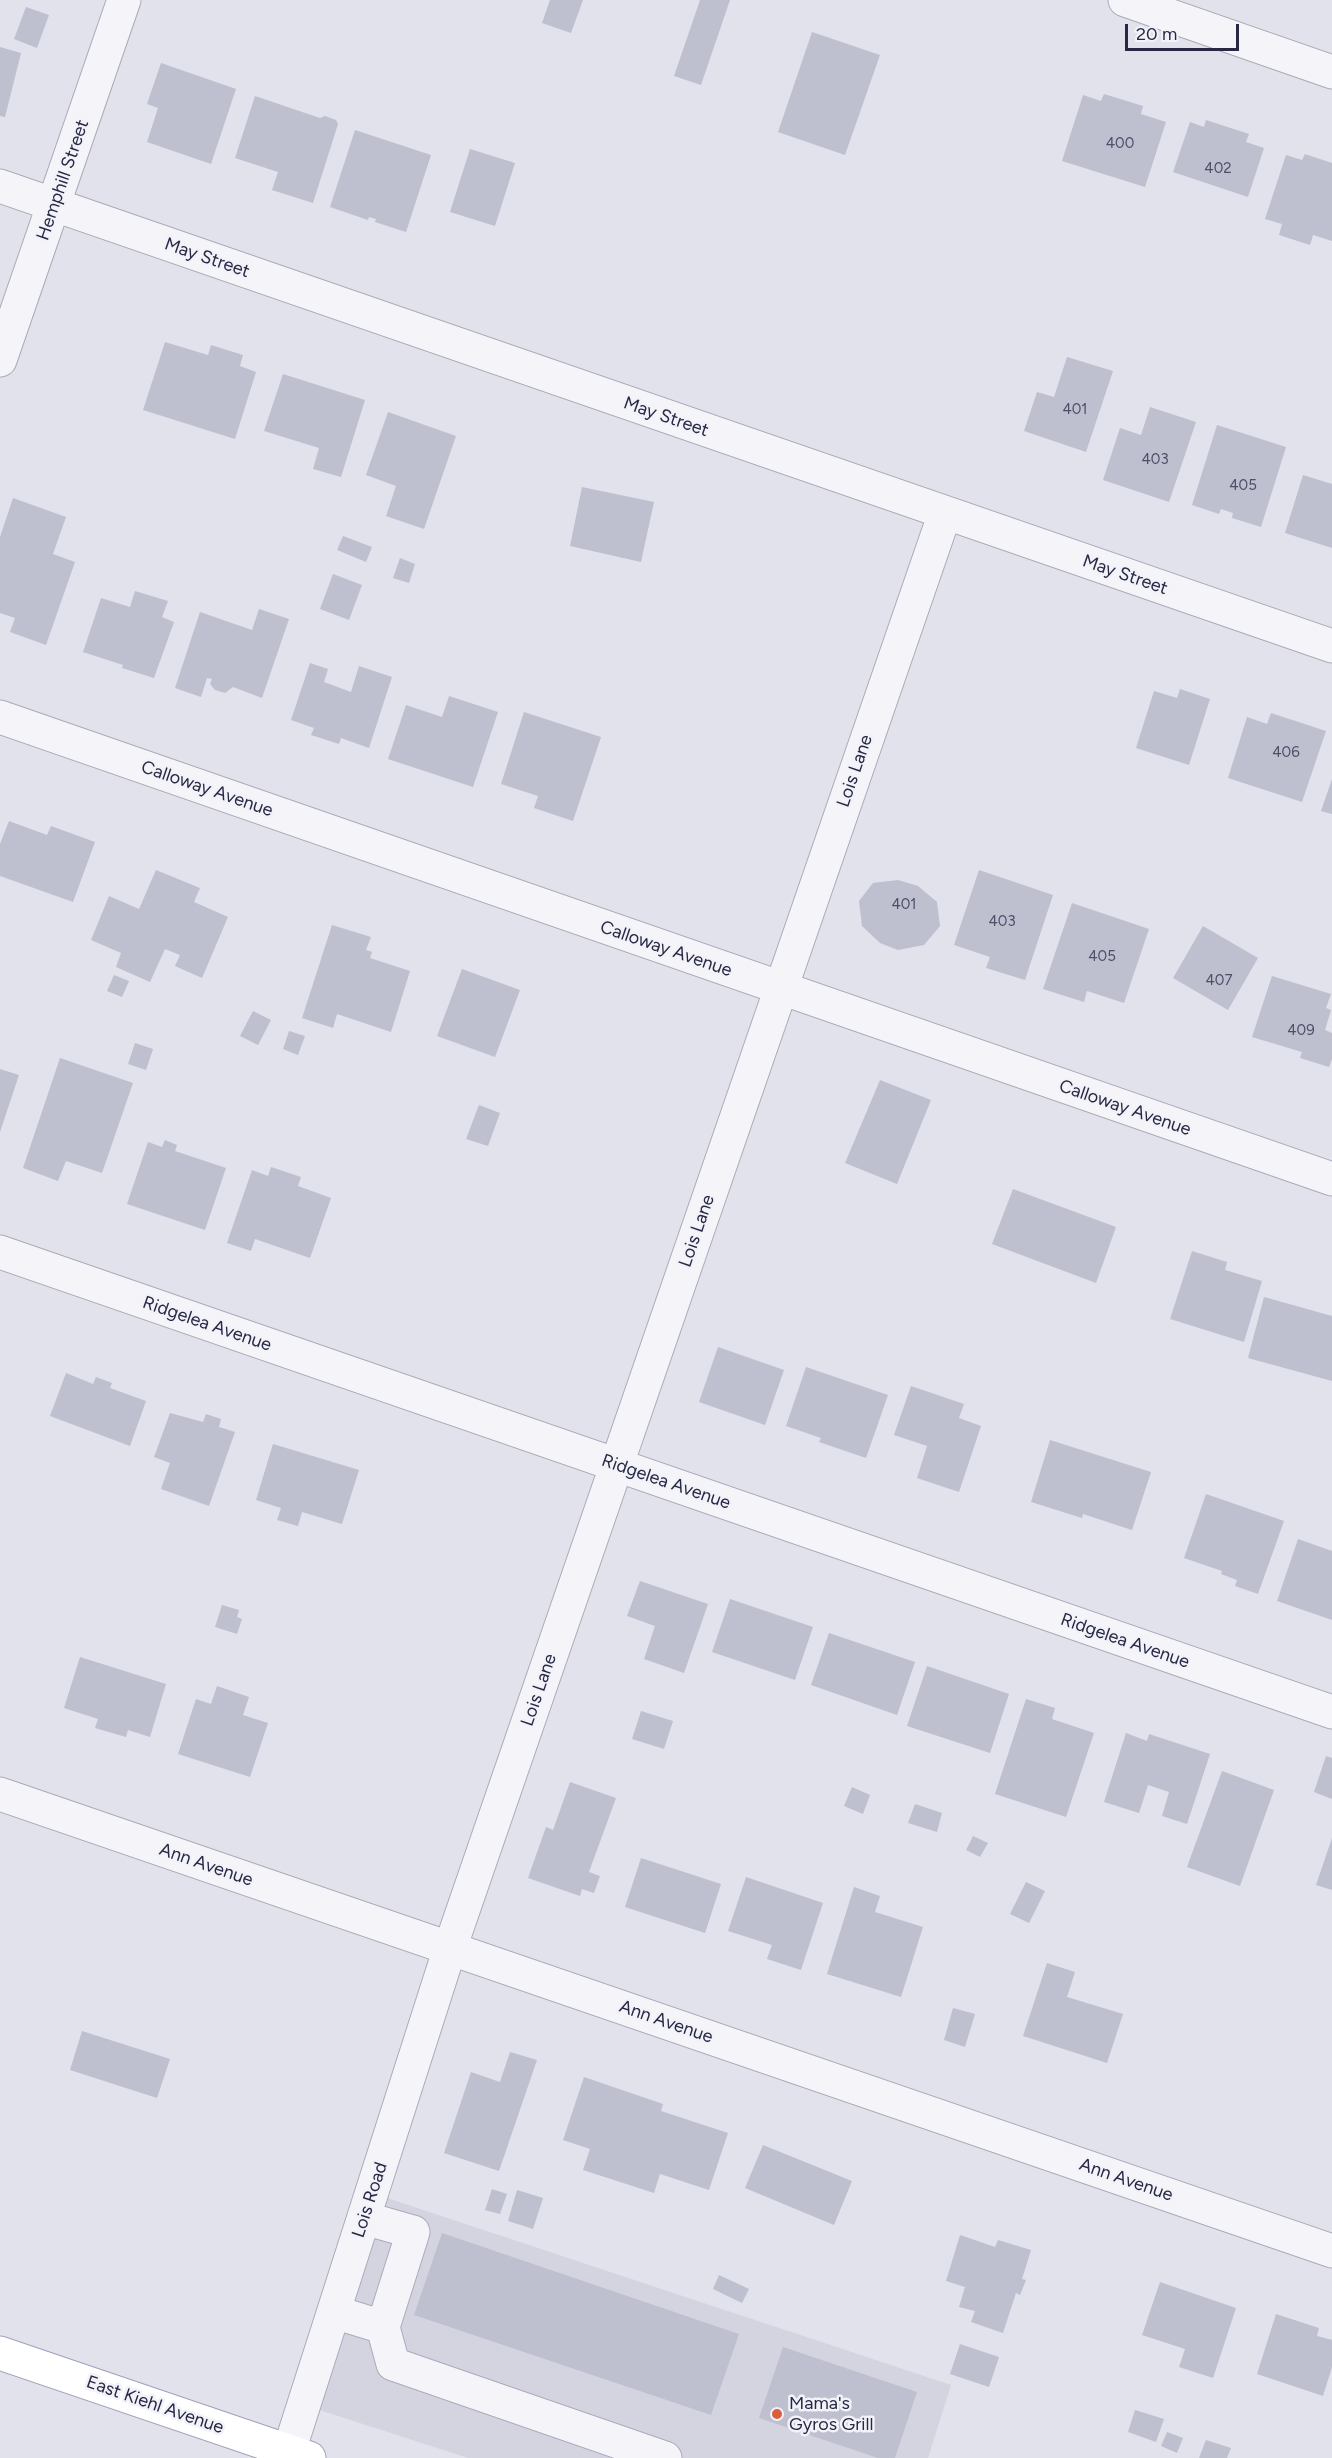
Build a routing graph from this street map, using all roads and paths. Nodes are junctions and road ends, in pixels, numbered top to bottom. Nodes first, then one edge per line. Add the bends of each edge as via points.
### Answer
1 (124, 0) edge
2 (1125, 0) edge
3 (1332, 72) edge
4 (0, 186) edge
5 (54, 205) junction
6 (0, 360) edge
7 (945, 513) junction
8 (1332, 646) edge
9 (0, 717) edge
10 (780, 989) junction
11 (1332, 1179) edge
12 (0, 1252) edge
13 (617, 1465) junction
14 (1332, 1712) edge
15 (0, 1794) edge
16 (450, 1948) junction
17 (364, 2218) junction
18 (1332, 2251) edge
19 (334, 2312) junction
20 (382, 2327) junction
21 (0, 2353) edge
22 (299, 2455) edge
23 (665, 2458) edge

1 - 5 street, Hemphill Street
2 - 3 street
4 - 5 street, May Street
5 - 6 street, Hemphill Street
5 - 7 street, May Street
7 - 8 street, May Street
7 - 10 street, Lois Lane
9 - 10 street, Calloway Avenue
10 - 11 street, Calloway Avenue
10 - 13 street, Lois Lane
12 - 13 street, Ridgelea Avenue
13 - 14 street, Ridgelea Avenue
13 - 16 street, Lois Lane
15 - 16 street, Ann Avenue
16 - 17 street, Lois Road
16 - 18 street, Ann Avenue
17 - 19 street, Lois Road
17 - 20 street via 413,2232
19 - 20 street
19 - 22 street, Lois Road
20 - 23 street via 393,2364
21 - 22 main road, East Kiehl Avenue

